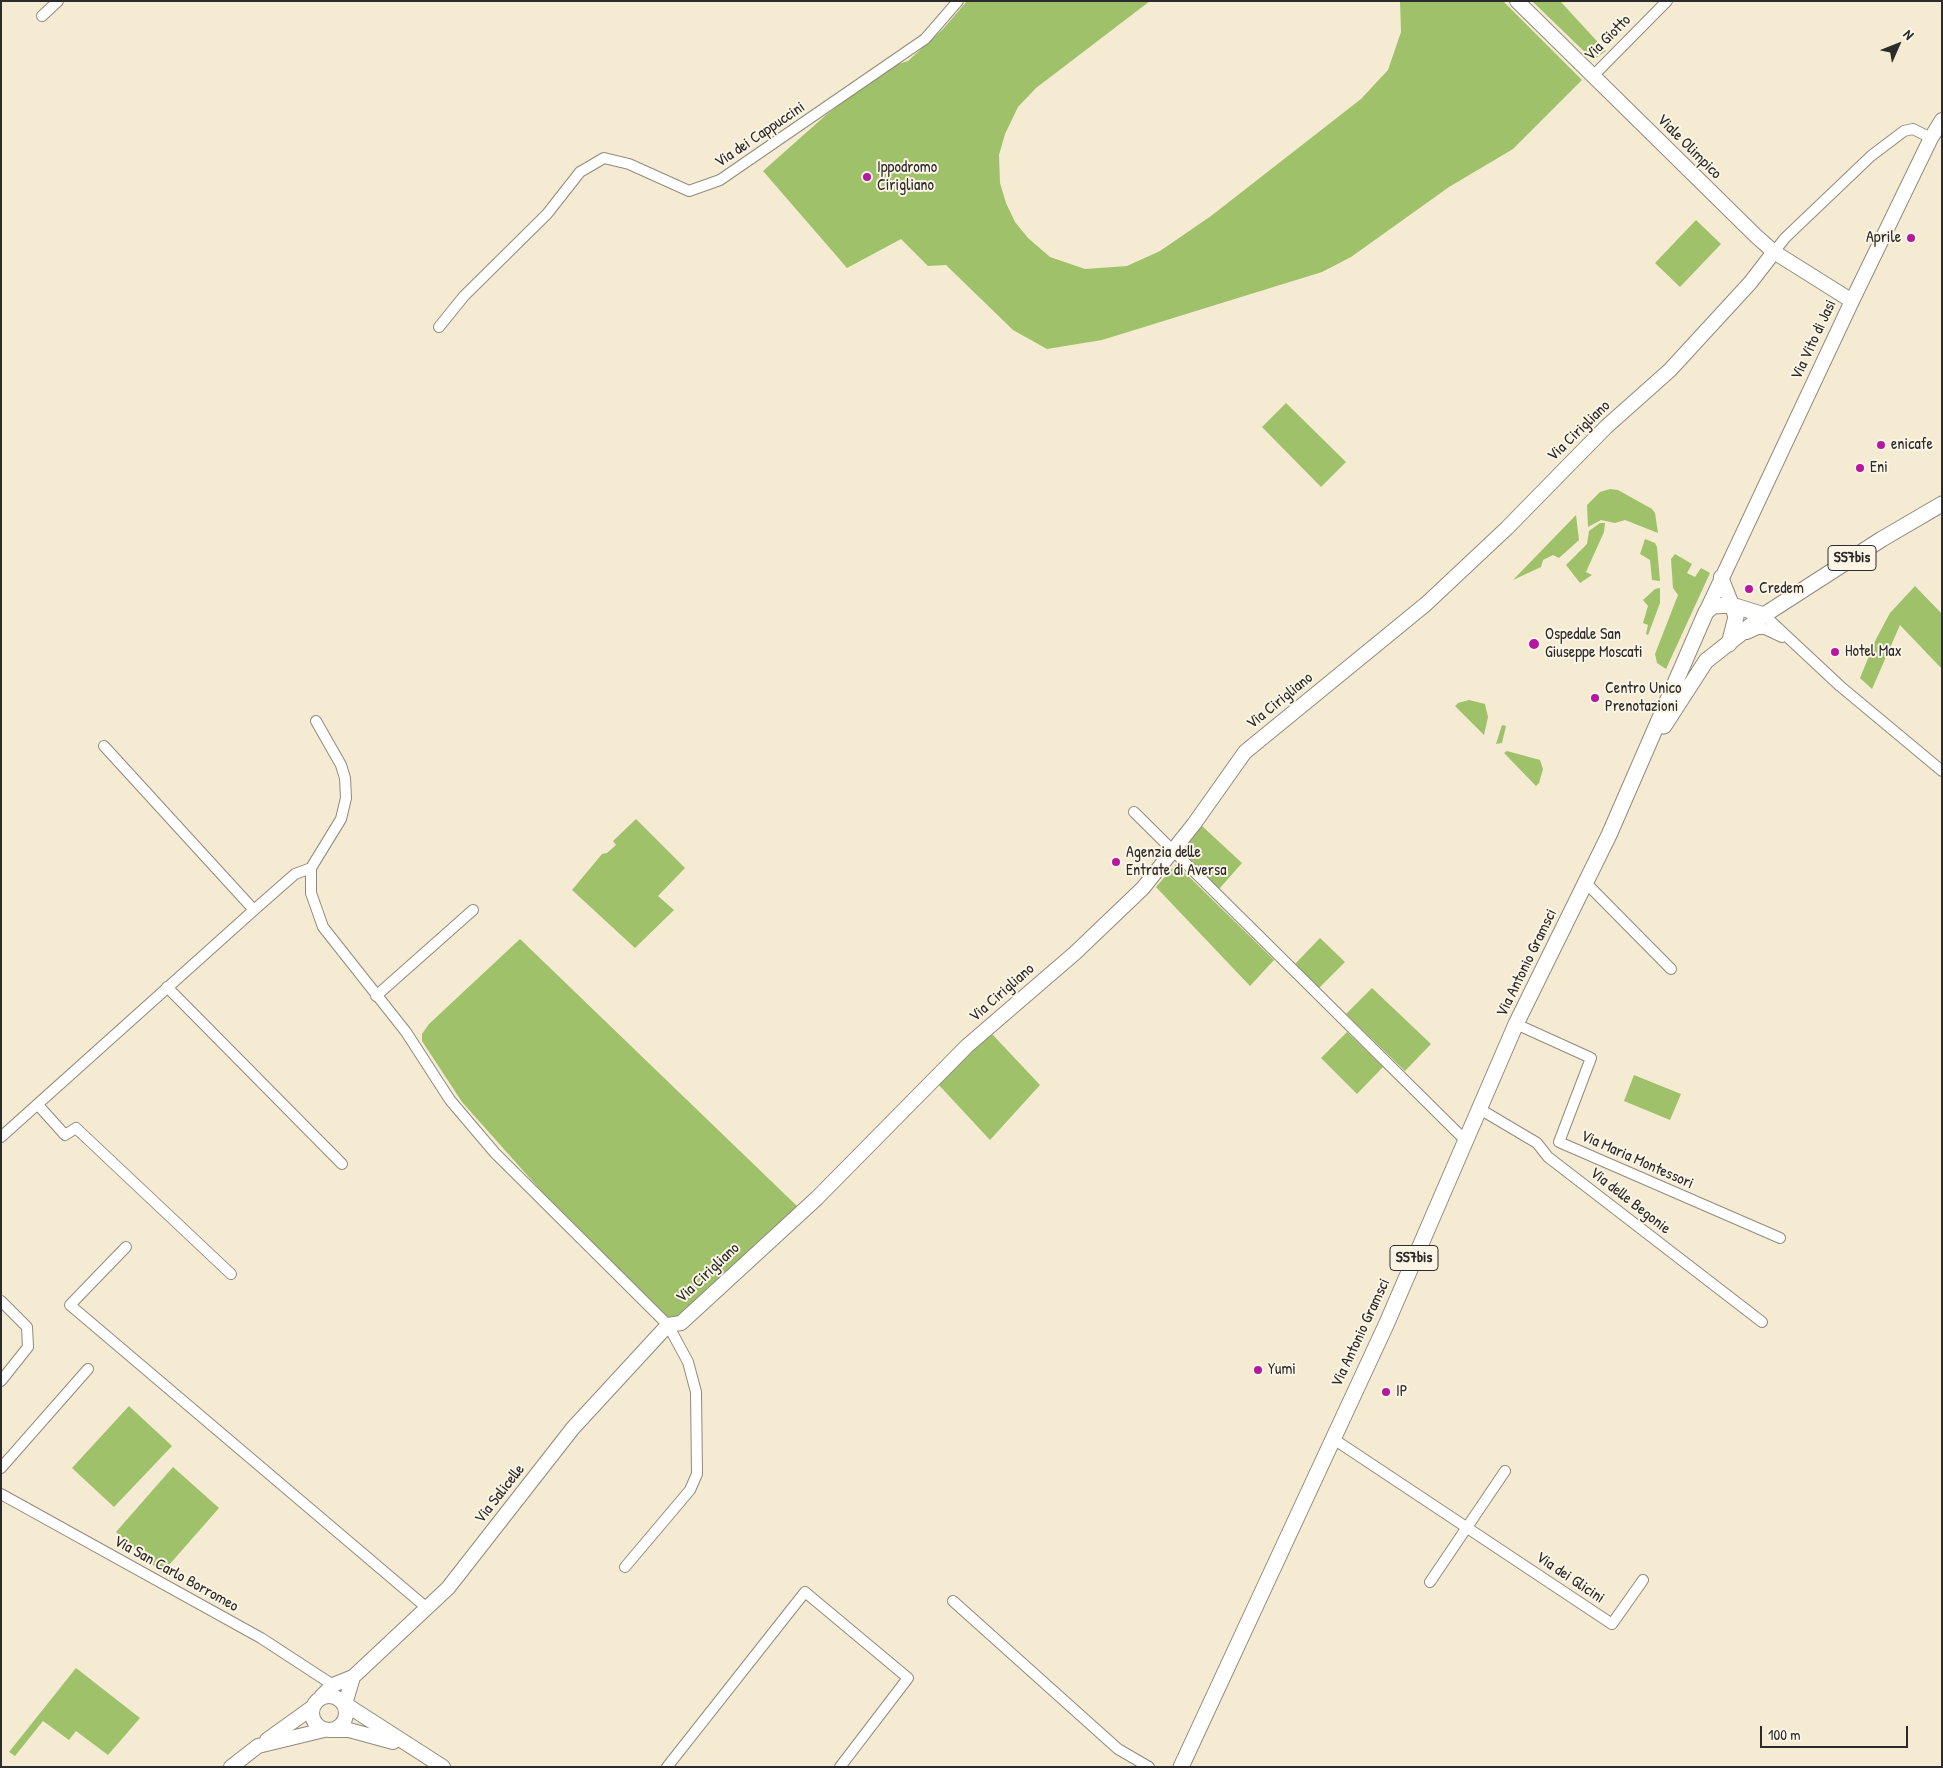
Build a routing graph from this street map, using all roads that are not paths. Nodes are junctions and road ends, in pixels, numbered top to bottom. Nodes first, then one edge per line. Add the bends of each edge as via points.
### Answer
1 (58, 1) edge
2 (958, 1) edge
3 (1517, 1) edge
4 (1667, 1) edge
5 (42, 16) dead end
6 (1593, 76) junction
7 (1942, 120) edge
8 (1931, 138) junction
9 (1774, 252) junction
10 (1852, 301) junction
11 (439, 327) dead end
12 (1942, 504) edge
13 (1721, 577) junction
14 (1732, 605) junction
15 (1706, 612) junction
16 (1764, 615) junction
17 (1790, 641) junction
18 (1729, 644) junction
19 (1689, 650) junction
20 (1706, 661) junction
21 (316, 721) dead end
22 (104, 746) dead end
23 (1647, 750) junction
24 (1942, 771) edge
25 (1134, 812) dead end
26 (1173, 852) junction
27 (311, 868) junction
28 (1586, 883) junction
29 (254, 910) junction
30 (473, 910) dead end
31 (1671, 969) dead end
32 (167, 987) junction
33 (376, 996) junction
34 (1516, 1024) junction
35 (38, 1104) junction
36 (1478, 1108) junction
37 (2, 1136) edge
38 (1465, 1140) junction
39 (342, 1164) dead end
40 (1780, 1238) dead end
41 (126, 1247) dead end
42 (230, 1274) dead end
43 (1, 1301) edge
44 (1762, 1322) dead end
45 (668, 1326) junction
46 (88, 1369) dead end
47 (1, 1381) edge
48 (1332, 1438) junction
49 (1, 1468) edge
50 (1505, 1471) dead end
51 (1, 1494) edge
52 (1467, 1527) junction
53 (625, 1567) dead end
54 (1643, 1580) dead end
55 (1430, 1582) dead end
56 (953, 1601) dead end
57 (427, 1608) junction
58 (352, 1677) junction
59 (333, 1686) junction
60 (317, 1702) junction
61 (344, 1704) junction
62 (327, 1730) junction
63 (258, 1746) junction
64 (412, 1748) junction
65 (232, 1767) edge
66 (444, 1767) edge
67 (667, 1767) edge
68 (840, 1767) edge
69 (1149, 1767) edge
70 (1181, 1767) edge

1 - 5 street
2 - 11 street, Via dei Cappuccini via 925,39 720,180 689,191 629,164 604,158 580,172 548,214 464,296
3 - 6 street, Viale Olimpico
4 - 6 street, Via Giotto
6 - 9 street, Viale Olimpico
7 - 8 street, Via Vito di Jasi
8 - 9 street, Via Cirigliano via 1913,129 1904,131 1871,156
8 - 10 street, Via Vito di Jasi
9 - 10 street, Viale Olimpico
9 - 26 street, Via Cirigliano via 1670,370 1606,427 1500,535 1426,604 1244,752
10 - 13 street, Via Vito di Jasi
12 - 16 main road, SS7bis
13 - 14 street
13 - 15 street, Via Vito di Jasi
14 - 15 main road via 1713,606
14 - 16 main road
14 - 18 main road via 1736,617
15 - 19 main road, Via Antonio Gramsci / SS7bis
16 - 17 street
16 - 18 main road, Via Antonio Gramsci / SS7bis
17 - 18 street via 1758,629
17 - 24 street
18 - 20 main road, Via Antonio Gramsci / SS7bis
19 - 20 main road via 1698,661
19 - 23 main road, Via Antonio Gramsci / SS7bis
20 - 23 main road, Via Antonio Gramsci / SS7bis
21 - 27 street via 341,765 346,798 340,819
22 - 29 street
23 - 28 main road, Via Antonio Gramsci / SS7bis
25 - 26 street
26 - 38 street
26 - 45 street, Via Cirigliano via 1136,895 1075,953 967,1046 816,1198 681,1323
27 - 29 street via 295,874
27 - 33 street via 310,893 323,927
28 - 31 street
28 - 34 main road, Via Antonio Gramsci / SS7bis
29 - 32 street
30 - 33 street
32 - 35 street
32 - 39 street
33 - 45 street via 406,1032 450,1100 495,1153
34 - 36 main road, Via Antonio Gramsci / SS7bis
34 - 40 street, Via Maria Montessori via 1591,1058 1559,1142
35 - 37 street
35 - 42 street via 65,1135 76,1128
36 - 38 main road, Via Antonio Gramsci / SS7bis
36 - 44 street, Via delle Begonie via 1537,1143 1548,1157
38 - 48 main road, Via Antonio Gramsci / SS7bis via 1386,1325
41 - 57 street via 70,1305
43 - 47 street via 27,1327 28,1346
45 - 53 street via 688,1362 696,1392 697,1474 690,1490
45 - 57 street, Via Salicelle via 573,1428 448,1588
46 - 49 street
48 - 52 street, Via dei Glicini
48 - 70 main road, Via Antonio Gramsci / SS7bis
50 - 52 street
51 - 59 street, Via San Carlo Borromeo via 261,1638
52 - 54 street, Via dei Glicini via 1612,1624
52 - 55 street
56 - 69 street via 1118,1749
57 - 58 street, Via Salicelle
58 - 59 street
58 - 61 street
59 - 60 street
60 - 61 street via 332,1695
60 - 62 street via 312,1718
60 - 63 street
61 - 62 street via 347,1710 345,1721 341,1726
61 - 64 street
62 - 63 street
62 - 64 street via 374,1735
63 - 65 street
64 - 66 street
67 - 68 street via 805,1592 908,1678

